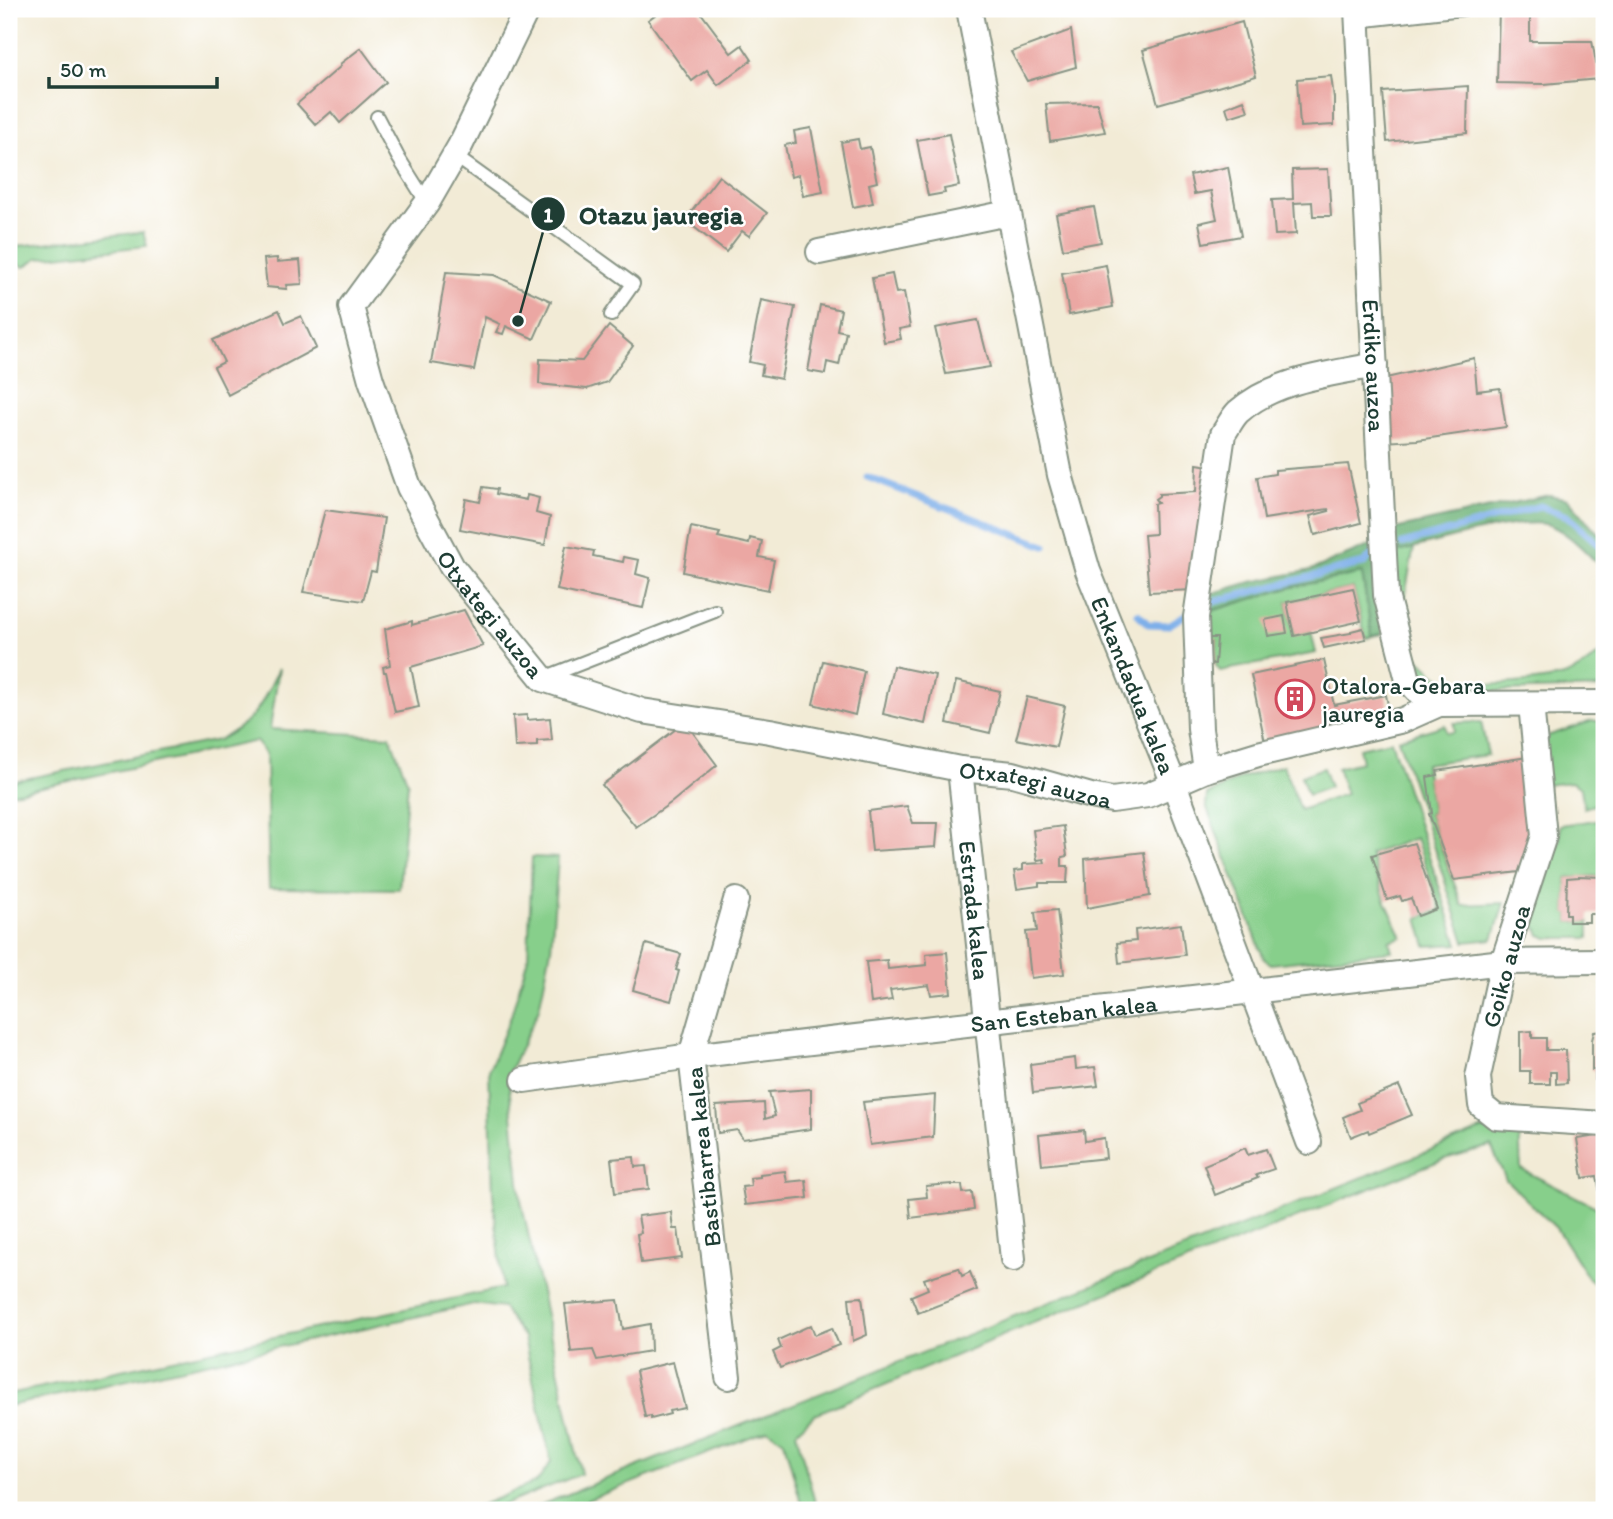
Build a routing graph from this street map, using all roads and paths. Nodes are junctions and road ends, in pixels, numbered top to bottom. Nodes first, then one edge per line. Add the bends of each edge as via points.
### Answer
1 (527, 9) edge
2 (969, 9) edge
3 (1463, 9) edge
4 (1357, 15) edge
5 (377, 117) dead end
6 (455, 156) junction
7 (427, 203) junction
8 (1008, 213) junction
9 (819, 252) dead end
10 (611, 315) dead end
11 (1374, 365) junction
12 (715, 611) dead end
13 (542, 679) junction
14 (1604, 703) edge
15 (1439, 704) junction
16 (1531, 704) junction
17 (960, 769) junction
18 (1206, 771) junction
19 (1174, 784) junction
20 (736, 900) dead end
21 (1604, 961) edge
22 (1503, 962) junction
23 (1251, 991) junction
24 (989, 1023) junction
25 (691, 1056) junction
26 (524, 1080) dead end
27 (1604, 1124) edge
28 (1309, 1142) dead end
29 (1013, 1259) dead end
30 (729, 1377) dead end

1 - 6 street, Otxategi auzoa
2 - 8 street, Enkandadua kalea
3 - 4 lane
4 - 11 street, Erdiko auzoa
5 - 7 lane
6 - 7 street, Otxategi auzoa
6 - 10 lane via 633,284
7 - 13 street, Otxategi auzoa via 351,307 409,487 452,567
8 - 9 street
8 - 19 street, Enkandadua kalea via 1063,487 1088,571
11 - 15 street, Erdiko auzoa via 1386,595 1408,680
11 - 18 street via 1290,383 1260,396 1237,414 1223,434 1196,617
12 - 13 lane
13 - 17 street, Otxategi auzoa via 642,711
14 - 16 street
15 - 16 street
15 - 18 street via 1403,720
16 - 22 street, Goiko auzoa via 1544,836
17 - 19 street, Otxategi auzoa via 1013,774 1112,800 1147,795
17 - 24 street, Estrada kalea
18 - 19 street
19 - 23 street, Enkandadua kalea
20 - 25 street, Bastibarrea kalea
21 - 22 street, San Esteban kalea
22 - 23 street, San Esteban kalea
22 - 27 street, Goiko auzoa via 1478,1077 1481,1105 1496,1117
23 - 24 street, San Esteban kalea
23 - 28 street, Enkandadua kalea
24 - 25 street, San Esteban kalea
24 - 29 street, Estrada kalea
25 - 26 street, San Esteban kalea
25 - 30 street, Bastibarrea kalea

